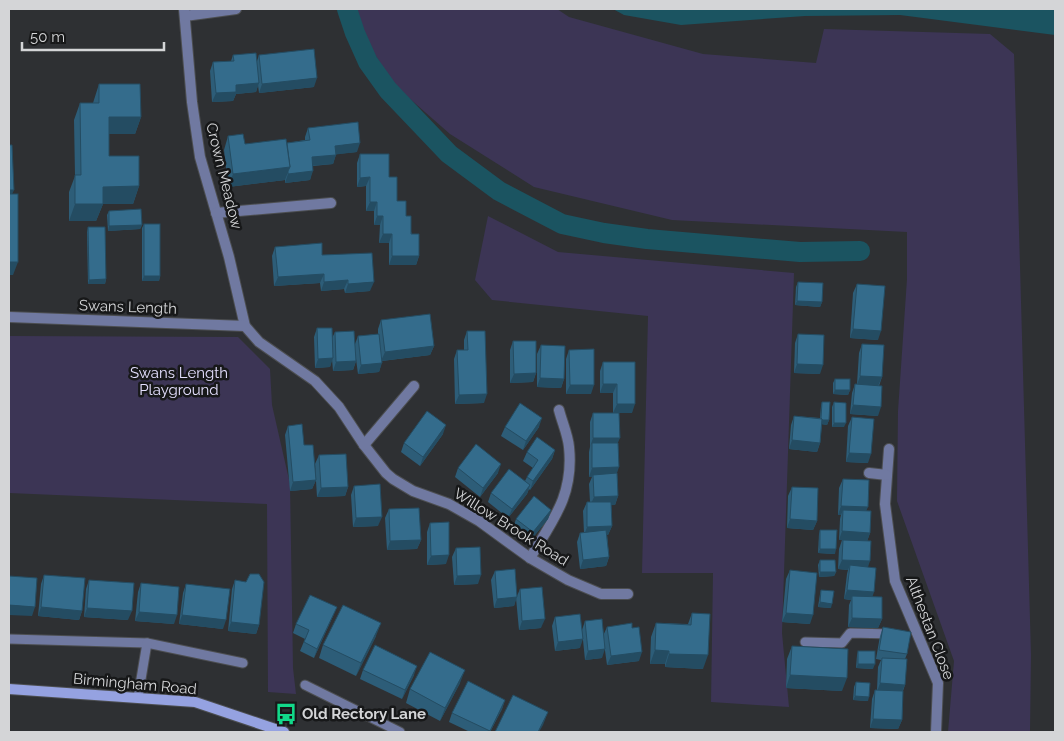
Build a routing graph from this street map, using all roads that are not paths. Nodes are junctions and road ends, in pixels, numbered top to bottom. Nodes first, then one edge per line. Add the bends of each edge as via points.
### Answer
1 (236, 9) edge
2 (185, 13) edge
3 (331, 203) dead end
4 (216, 213) junction
5 (9, 317) edge
6 (245, 326) junction
7 (260, 342) joint
8 (414, 386) dead end
9 (559, 410) dead end
10 (364, 445) junction
11 (889, 449) dead end
12 (869, 473) dead end
13 (887, 475) junction
14 (530, 558) junction
15 (628, 594) dead end
16 (898, 634) edge
17 (9, 639) edge
18 (804, 642) dead end
19 (147, 643) junction
20 (243, 663) dead end
21 (305, 685) dead end
22 (9, 688) edge
23 (138, 697) junction
24 (284, 732) edge
25 (400, 732) edge
26 (936, 732) edge

1 - 2 street
2 - 4 street, Crown Meadow via 193,111 200,156
3 - 4 street
4 - 6 street, Crown Meadow
5 - 6 street, Swans Length
6 - 7 street, Crown Meadow
7 - 10 street, Willow Brook Road via 315,380 339,407
8 - 10 street
9 - 14 street via 569,446 570,473 562,504
10 - 14 street, Willow Brook Road via 393,479 413,491 449,504
11 - 13 street, Althestan Close
12 - 13 street
13 - 26 street, Althestan Close via 885,504 895,581 913,634 938,683
14 - 15 street, Willow Brook Road via 601,594
16 - 18 lane via 850,633 842,643
17 - 19 lane
19 - 20 lane
19 - 23 lane
21 - 25 lane
22 - 23 main road, Birmingham Road
23 - 24 main road, Birmingham Road via 194,702

